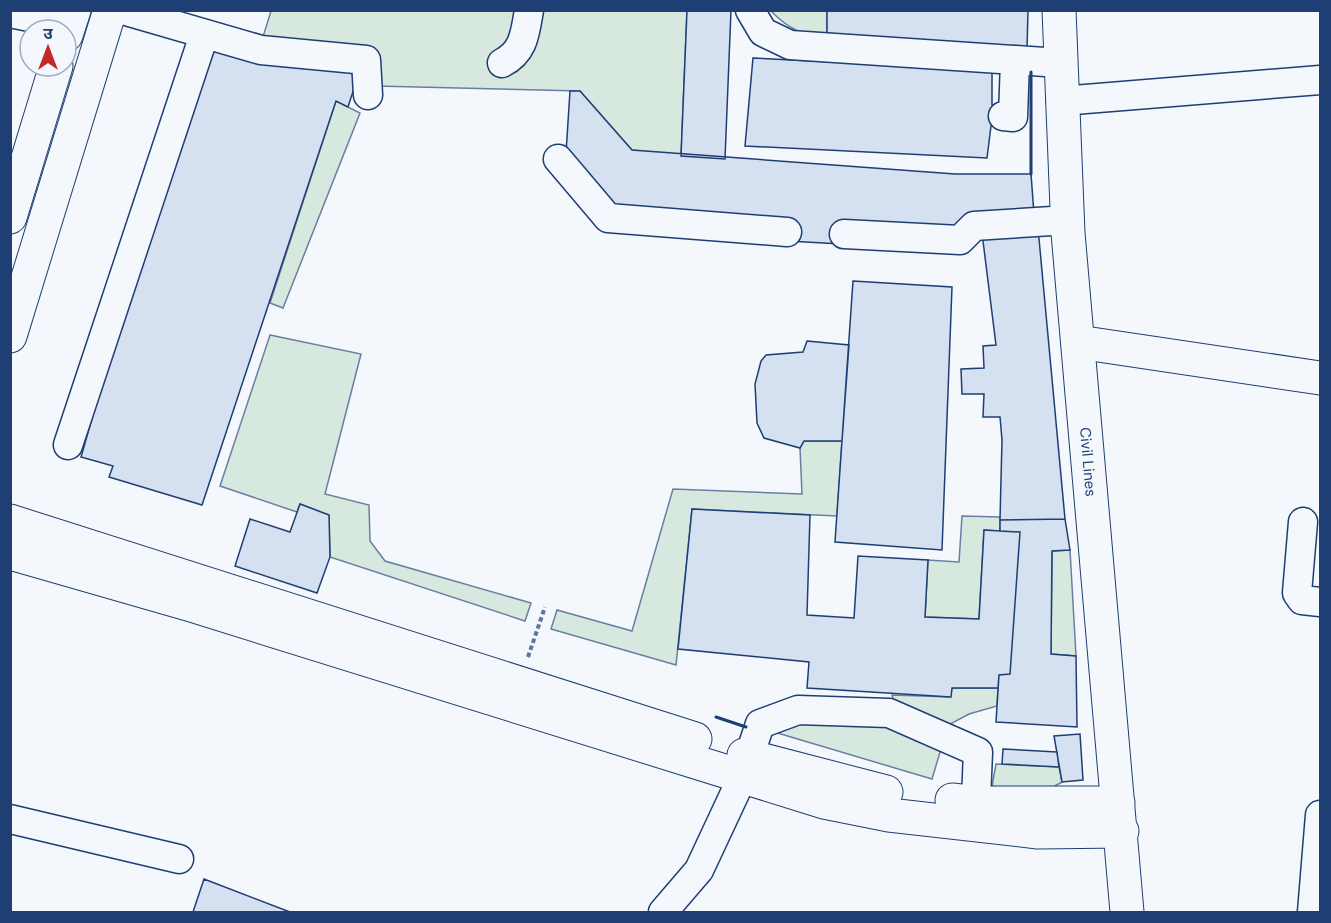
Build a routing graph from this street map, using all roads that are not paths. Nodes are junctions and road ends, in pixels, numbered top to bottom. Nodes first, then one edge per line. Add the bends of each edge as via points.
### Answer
1 (110, 10) edge
2 (123, 10) edge
3 (529, 10) edge
4 (750, 10) edge
5 (1059, 10) edge
6 (10, 13) edge
7 (37, 18) edge
8 (204, 35) junction
9 (1015, 60) junction
10 (502, 63) dead end
11 (1060, 63) junction
12 (52, 78) edge
13 (1320, 80) edge
14 (368, 95) dead end
15 (1061, 101) junction
16 (1003, 117) dead end
17 (558, 159) dead end
18 (10, 217) edge
19 (1068, 220) junction
20 (787, 232) dead end
21 (844, 234) dead end
22 (10, 336) edge
23 (1078, 342) junction
24 (1320, 378) edge
25 (68, 445) dead end
26 (10, 521) edge
27 (1303, 522) dead end
28 (10, 553) edge
29 (1320, 602) edge
30 (746, 767) junction
31 (976, 814) junction
32 (1320, 815) edge
33 (1120, 817) junction
34 (10, 819) edge
35 (179, 859) dead end
36 (663, 912) edge
37 (1127, 912) edge
38 (1312, 912) edge

1 - 22 main road
2 - 8 street
3 - 10 street via 524,40 518,51
4 - 9 street via 764,32 790,45
5 - 11 main road, Civil Lines
6 - 7 street
8 - 14 street via 261,50 366,60
8 - 25 street
9 - 11 street
9 - 16 street via 1013,117
11 - 15 main road, Civil Lines
12 - 18 main road
13 - 15 street
15 - 19 main road, Civil Lines
17 - 20 street via 606,223
19 - 21 street via 974,226 960,240
19 - 23 main road, Civil Lines
23 - 24 main road
23 - 33 main road, Civil Lines
26 - 30 main road via 519,683
27 - 29 street via 1297,593 1302,600
28 - 30 main road
30 - 31 main road
30 - 31 street via 760,724 798,710 852,702 889,713 978,752
30 - 36 street via 699,870
31 - 33 main road
32 - 38 street
33 - 37 main road, Civil Lines
34 - 35 street

